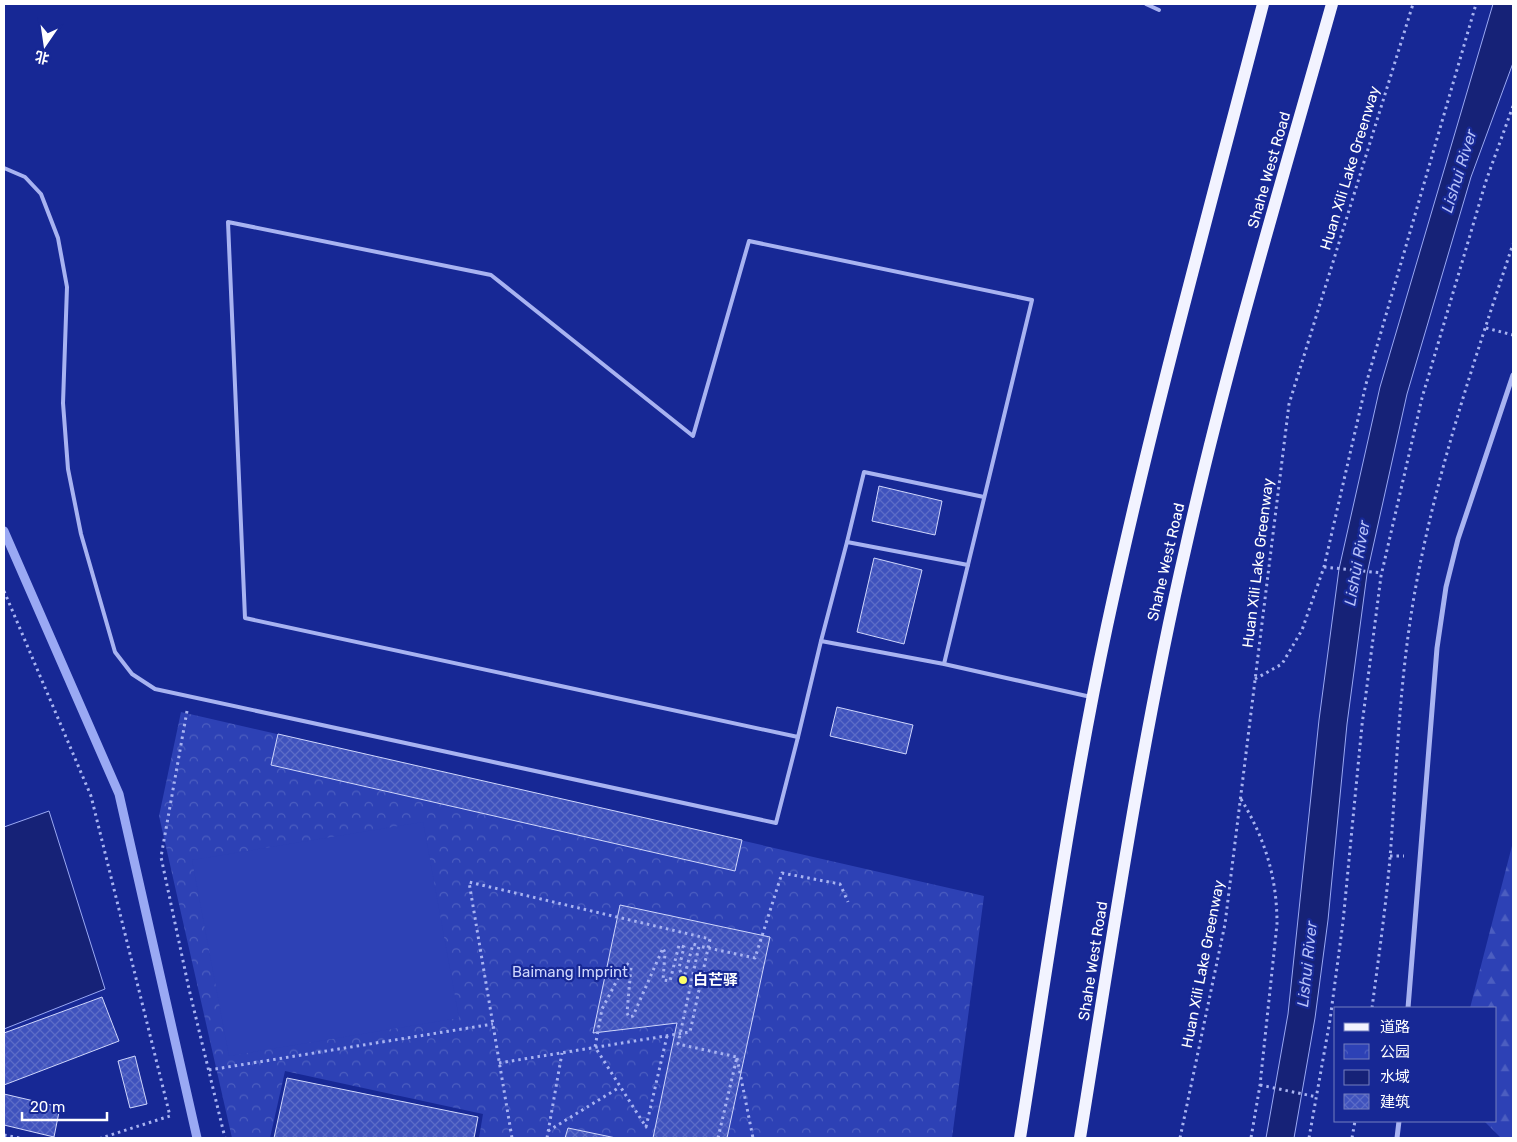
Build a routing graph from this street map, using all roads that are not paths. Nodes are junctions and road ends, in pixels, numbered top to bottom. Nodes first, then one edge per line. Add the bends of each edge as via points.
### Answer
1 (1146, 4) edge
2 (1263, 4) edge
3 (1332, 4) edge
4 (1160, 10) dead end
5 (4, 168) edge
6 (1513, 375) edge
7 (984, 498) junction
8 (847, 542) junction
9 (968, 565) junction
10 (821, 642) junction
11 (944, 664) junction
12 (1093, 697) junction
13 (798, 737) junction
14 (1408, 1007) edge
15 (1399, 1122) edge
16 (1020, 1138) edge
17 (1080, 1138) edge
18 (1397, 1138) edge

1 - 4 lane
2 - 12 main road via 1149,440
3 - 17 main road, Shahe West Road via 1236,348 1184,553 1146,742
5 - 13 lane via 25,178 41,194 58,238 64,262 68,312 63,403 68,470 81,534 115,652 132,674 155,689 776,823
6 - 14 street via 1458,539 1446,587 1437,648
7 - 8 lane via 864,472
7 - 9 lane
7 - 13 lane via 1032,300 749,241 693,436 491,275 228,222 245,618
8 - 9 lane
8 - 10 lane
9 - 11 lane
10 - 11 lane
10 - 13 lane
11 - 12 lane
12 - 16 main road
15 - 18 street

